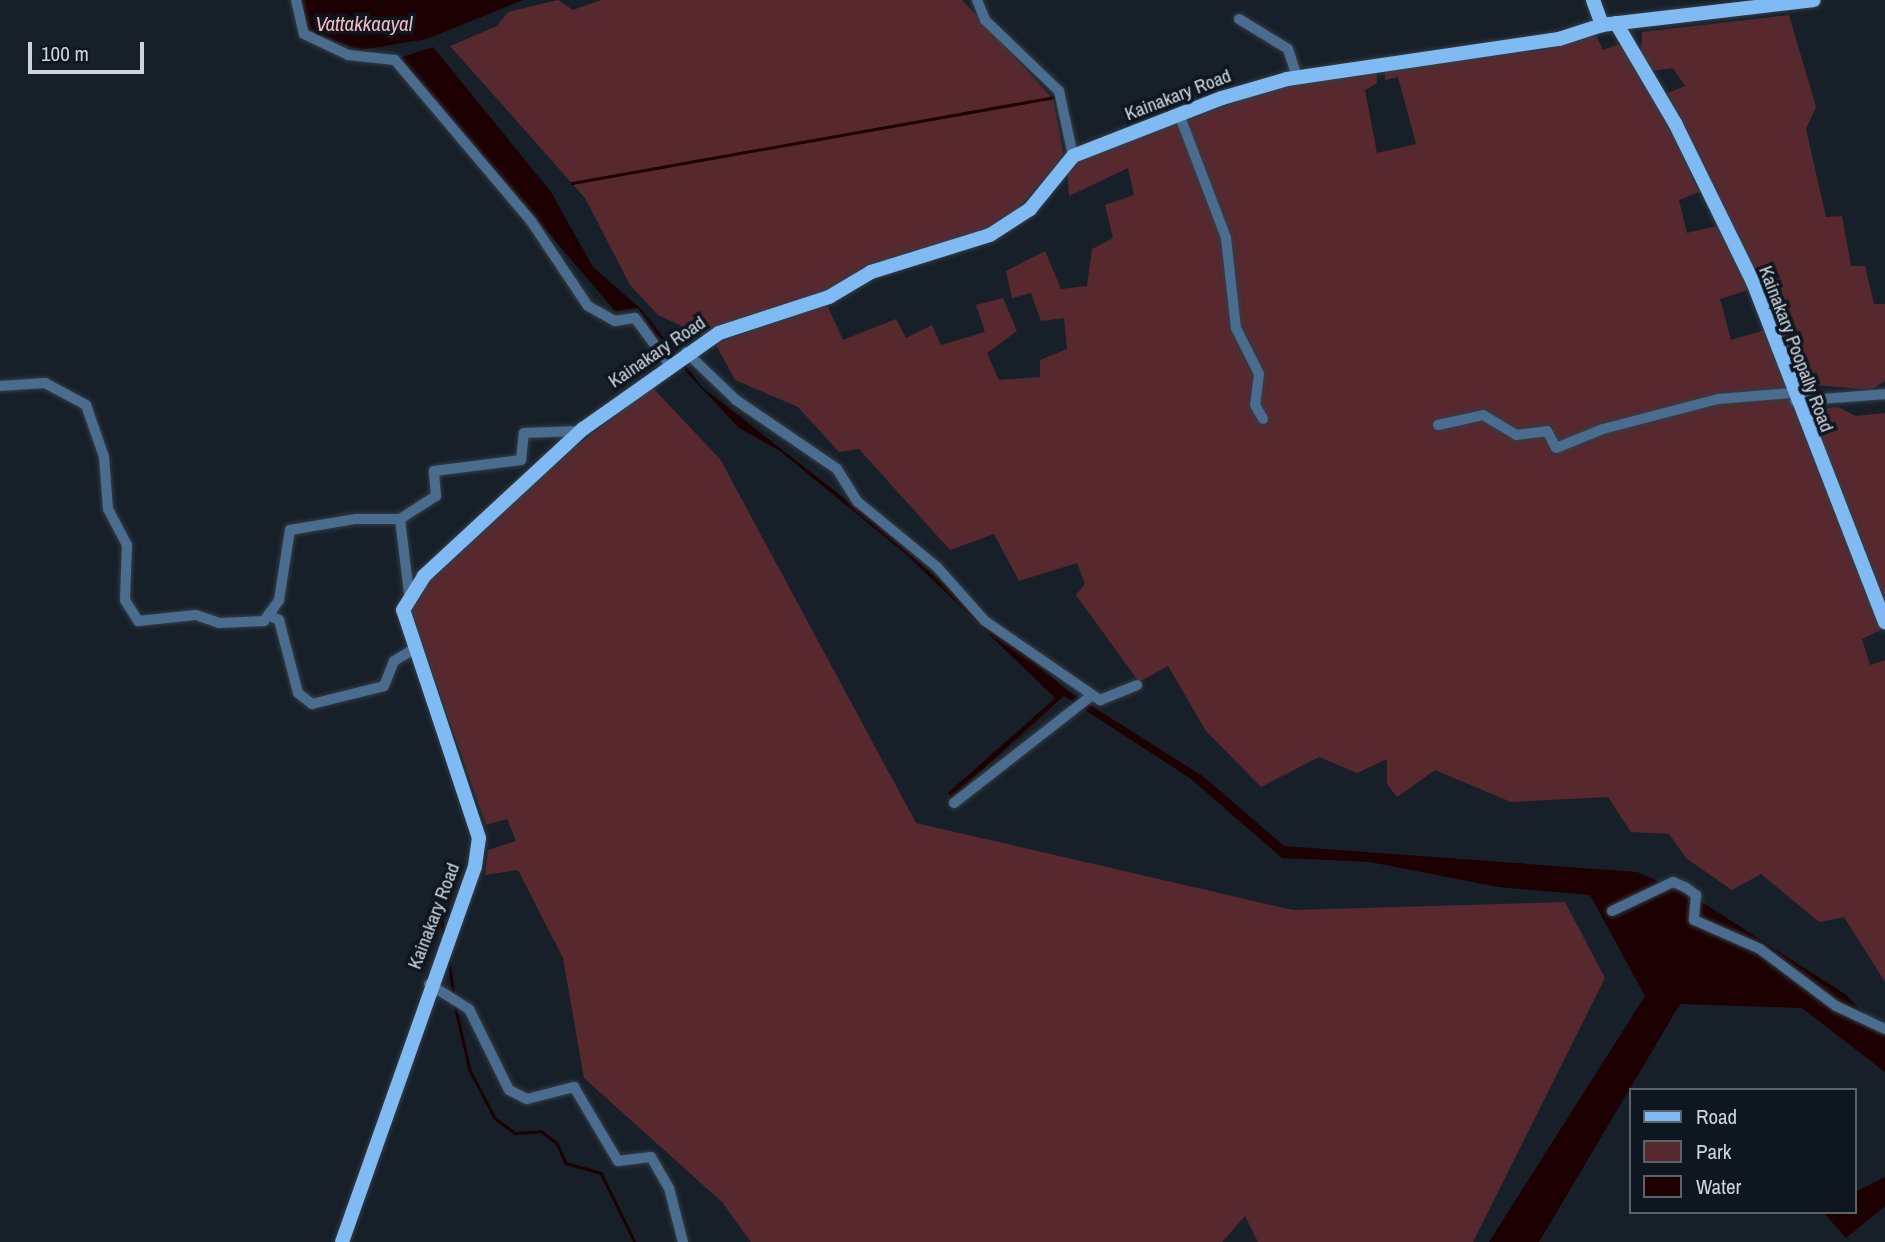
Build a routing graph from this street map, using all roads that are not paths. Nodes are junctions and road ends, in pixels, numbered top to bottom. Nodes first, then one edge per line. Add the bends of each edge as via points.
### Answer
1 (296, 0) edge
2 (977, 0) edge
3 (1593, 0) edge
4 (1814, 0) edge
5 (1239, 19) dead end
6 (1609, 24) junction
7 (1297, 77) junction
8 (1179, 114) junction
9 (1073, 156) junction
10 (676, 359) junction
11 (0, 386) edge
12 (1885, 394) edge
13 (1794, 397) junction
14 (1263, 419) dead end
15 (1438, 425) dead end
16 (580, 432) junction
17 (400, 519) junction
18 (409, 593) junction
19 (268, 615) junction
20 (1885, 622) edge
21 (414, 649) junction
22 (1137, 685) dead end
23 (1091, 695) junction
24 (954, 803) dead end
25 (1612, 911) dead end
26 (429, 982) junction
27 (1885, 1029) edge
28 (342, 1242) edge
29 (682, 1242) edge

1 - 10 street via 304,34 348,55 396,60 531,221 588,306 615,321 635,318
2 - 9 street via 985,20 1059,91
3 - 6 main road, Kainakary Poopally Road
4 - 6 main road, Kainakary Road
5 - 7 street via 1288,49
6 - 7 main road, Kainakary Road via 1559,39
6 - 13 main road, Kainakary Poopally Road via 1676,125 1753,282
7 - 8 main road, Kainakary Road
8 - 9 main road, Kainakary Road
8 - 14 street via 1226,238 1236,328 1259,374 1255,405
9 - 10 main road, Kainakary Road via 1030,209 990,235 871,272 829,297 719,333
10 - 16 main road, Kainakary Road
10 - 23 street via 837,469 858,502 937,567 985,621
11 - 19 street via 45,383 86,405 104,457 108,509 127,545 125,600 138,621 196,615 242,622
12 - 13 street
13 - 15 street via 1718,399 1603,429 1558,448 1546,432 1520,436 1486,415
13 - 20 main road, Kainakary Poopally Road
16 - 17 street via 524,433 521,460 434,471 436,496
16 - 18 main road, Kainakary Road
17 - 18 street
17 - 19 street via 290,530 279,600
18 - 21 main road, Kainakary Road via 403,619
19 - 21 street via 279,620 298,693 312,704 384,686 394,661
21 - 26 main road, Kainakary Road via 479,838 458,912
22 - 23 street via 1108,700
23 - 24 street
25 - 27 street via 1673,882 1685,887 1696,895 1694,920 1760,949 1836,1006
26 - 28 main road, Kainakary Road
26 - 29 street via 457,997 478,1024 509,1090 527,1100 574,1087 618,1161 651,1157 669,1188

